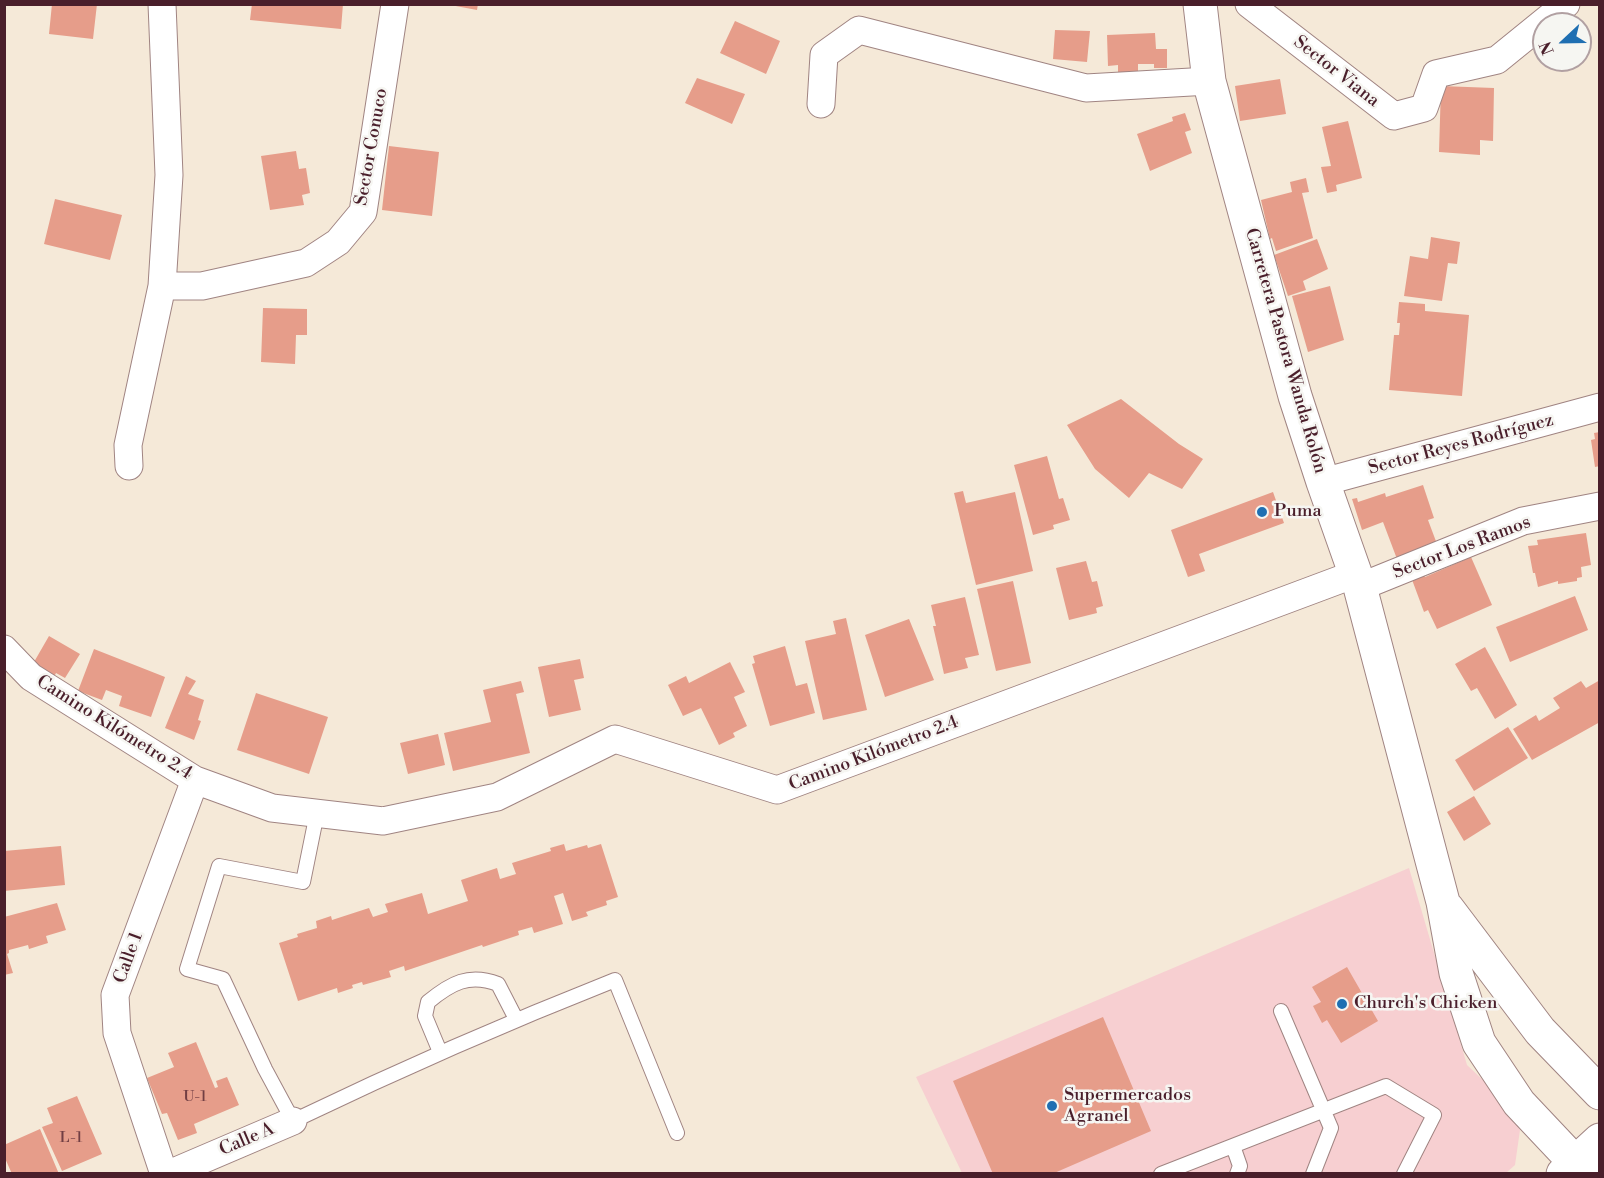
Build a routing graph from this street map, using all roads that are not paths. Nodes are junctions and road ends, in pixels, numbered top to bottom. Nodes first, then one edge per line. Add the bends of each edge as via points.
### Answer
1 (162, 4) edge
2 (395, 4) edge
3 (1200, 4) edge
4 (1248, 4) edge
5 (1566, 4) edge
6 (1209, 81) junction
7 (821, 104) dead end
8 (162, 286) junction
9 (1599, 407) edge
10 (129, 466) dead end
11 (1323, 482) junction
12 (1599, 506) edge
13 (1358, 580) junction
14 (4, 649) edge
15 (195, 780) junction
16 (317, 813) junction
17 (1443, 902) junction
18 (1281, 1011) dead end
19 (516, 1019) junction
20 (440, 1052) junction
21 (1599, 1093) edge
22 (1323, 1111) junction
23 (293, 1120) junction
24 (677, 1133) dead end
25 (1599, 1140) edge
26 (1233, 1146) junction
27 (1574, 1169) edge
28 (164, 1173) edge
29 (169, 1173) edge
30 (1161, 1173) edge
31 (1237, 1173) edge
32 (1313, 1173) edge
33 (1404, 1173) edge

1 - 8 street via 169,175
2 - 8 street, Sector Conuco via 363,212 338,242 306,263 202,286
3 - 6 street, Carretera Pastora Wanda Rolón
4 - 5 street, Sector Viana via 1394,116 1424,108 1436,74 1497,60
6 - 7 street via 1086,88 858,30 824,55
6 - 11 street, Carretera Pastora Wanda Rolón via 1295,396
8 - 10 street via 128,445
9 - 11 street, Sector Reyes Rodríguez
11 - 13 street, Carretera Pastora Wanda Rolón
12 - 13 street, Sector Los Ramos via 1523,521
13 - 16 street, Camino Kilómetro 2.4 via 777,790 615,740 497,797 383,821
13 - 17 street, Carretera Pastora Wanda Rolón
14 - 15 street, Camino Kilómetro 2.4 via 32,677
15 - 16 street, Camino Kilómetro 2.4 via 272,808
15 - 28 street, Calle 1 via 115,994 117,1033
16 - 23 lane via 303,882 219,866 187,969 223,979
17 - 21 street, Carretera Pastora Wanda Rolón via 1540,1030
17 - 27 street, Carretera Pastora Wanda Rolón via 1456,973 1479,1043 1520,1103
18 - 22 lane
19 - 20 lane
19 - 20 lane via 498,984 467,979 428,1002 425,1016
19 - 24 lane via 615,981
20 - 23 lane
22 - 26 lane
22 - 32 lane via 1331,1128
22 - 33 lane via 1386,1086 1434,1115
23 - 29 street, Calle A
25 - 27 street
26 - 30 lane
26 - 31 lane via 1240,1166

